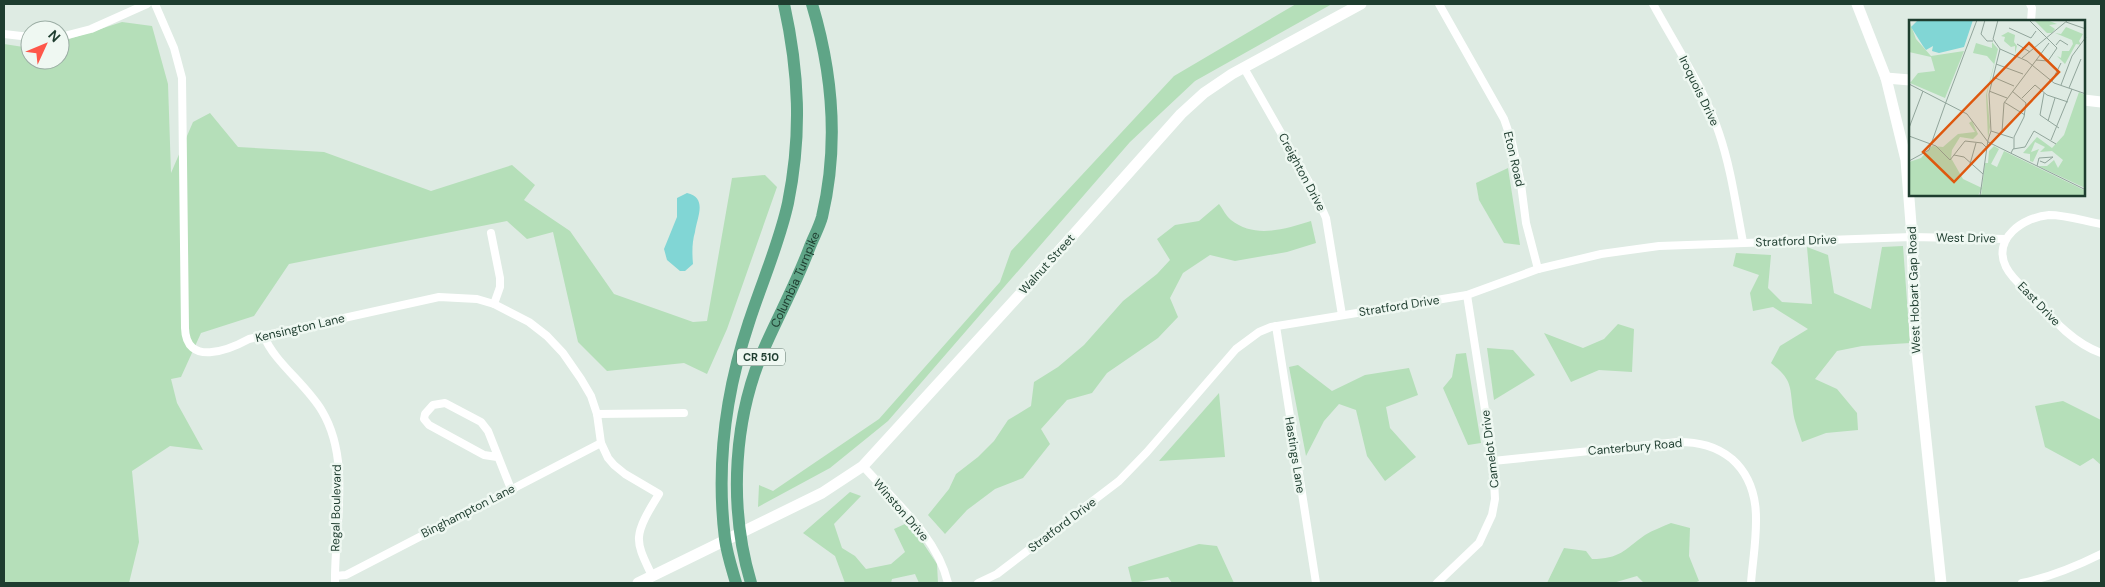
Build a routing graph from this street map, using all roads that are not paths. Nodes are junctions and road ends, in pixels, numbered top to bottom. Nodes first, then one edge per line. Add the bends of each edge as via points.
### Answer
1 (147, 4) edge
2 (155, 4) edge
3 (784, 4) edge
4 (812, 4) edge
5 (1361, 4) edge
6 (1439, 4) edge
7 (1653, 4) edge
8 (1857, 4) edge
9 (2030, 4) edge
10 (2031, 20) edge
11 (4, 34) edge
12 (70, 34) edge
13 (20, 36) edge
14 (1244, 68) junction
15 (1886, 78) junction
16 (1909, 80) edge
17 (2085, 100) edge
18 (2101, 102) edge
19 (2101, 224) edge
20 (492, 233) dead end
21 (1912, 238) junction
22 (2006, 239) junction
23 (1743, 242) junction
24 (1538, 269) junction
25 (1467, 295) junction
26 (494, 304) junction
27 (1342, 314) junction
28 (1276, 326) junction
29 (264, 336) junction
30 (2101, 353) edge
31 (684, 413) dead end
32 (597, 414) junction
33 (601, 443) junction
34 (497, 456) junction
35 (1493, 460) junction
36 (863, 466) junction
37 (511, 489) junction
38 (740, 532) junction
39 (726, 540) junction
40 (2101, 554) edge
41 (652, 576) junction
42 (335, 580) edge
43 (638, 583) edge
44 (736, 583) edge
45 (751, 583) edge
46 (948, 583) edge
47 (978, 583) edge
48 (1316, 583) edge
49 (1437, 583) edge
50 (1751, 583) edge
51 (1941, 583) edge
52 (2022, 583) edge

1 - 12 street via 91,29
2 - 29 street, Kensington Lane via 174,48 182,78 187,341 199,352 214,353
3 - 39 main road, Columbia Turnpike / CR 510 via 796,68 798,105 794,160 783,222 749,321 732,386 723,449
4 - 38 main road, Columbia Turnpike / CR 510 via 832,99 829,180 821,219 752,382 742,426 738,465
5 - 14 street, Walnut Street
6 - 24 street, Eton Road via 1504,119 1512,142 1526,223
7 - 23 street, Iroquois Drive via 1705,98 1719,133
8 - 15 street, West Hobart Gap Road
9 - 10 street
11 - 13 street
14 - 27 street, Creighton Drive via 1314,190 1326,218
14 - 36 street, Walnut Street via 1204,93 1181,114
15 - 16 street
15 - 21 street, West Hobart Gap Road via 1906,160
17 - 18 street
19 - 22 street, West Drive via 2047,215 2014,228
20 - 26 street via 500,278
21 - 22 street, West Drive
21 - 23 street, Stratford Drive
21 - 51 street, West Hobart Gap Road via 1916,344
22 - 30 street, East Drive via 2003,248 2005,266 2013,277 2065,331
23 - 24 street, Stratford Drive via 1659,246 1600,254
24 - 25 street, Stratford Drive
25 - 27 street, Stratford Drive
25 - 35 street, Camelot Drive
26 - 29 street, Kensington Lane via 477,299 439,297
26 - 32 street, Kensington Lane via 529,322 563,353 582,379
27 - 28 street, Stratford Drive
28 - 47 street, Stratford Drive via 1259,332 1236,349 1119,481 997,574
28 - 48 street, Hastings Lane
29 - 42 street, Regal Boulevard via 269,349 314,398 336,450 339,477
31 - 32 street
32 - 33 street, Kensington Lane
33 - 37 street, Binghampton Lane
33 - 41 street, Kensington Lane via 614,465 660,494 639,537 640,549
34 - 34 street via 488,431 481,422 445,403 433,405 425,414 424,419 429,425 484,455
34 - 37 street
35 - 49 street, Camelot Drive via 1495,499 1485,531 1479,543
35 - 50 street, Canterbury Road via 1678,442 1696,442 1716,448 1737,464 1752,485 1756,514
36 - 38 street, Walnut Street via 822,492
36 - 46 street, Winston Drive via 934,547 945,568
37 - 42 street, Binghampton Lane
38 - 39 street, Walnut Street
38 - 45 main road, Columbia Turnpike / CR 510
39 - 41 street, Walnut Street
39 - 44 main road, Columbia Turnpike / CR 510
40 - 52 street via 2072,569
41 - 43 street, Walnut Street

